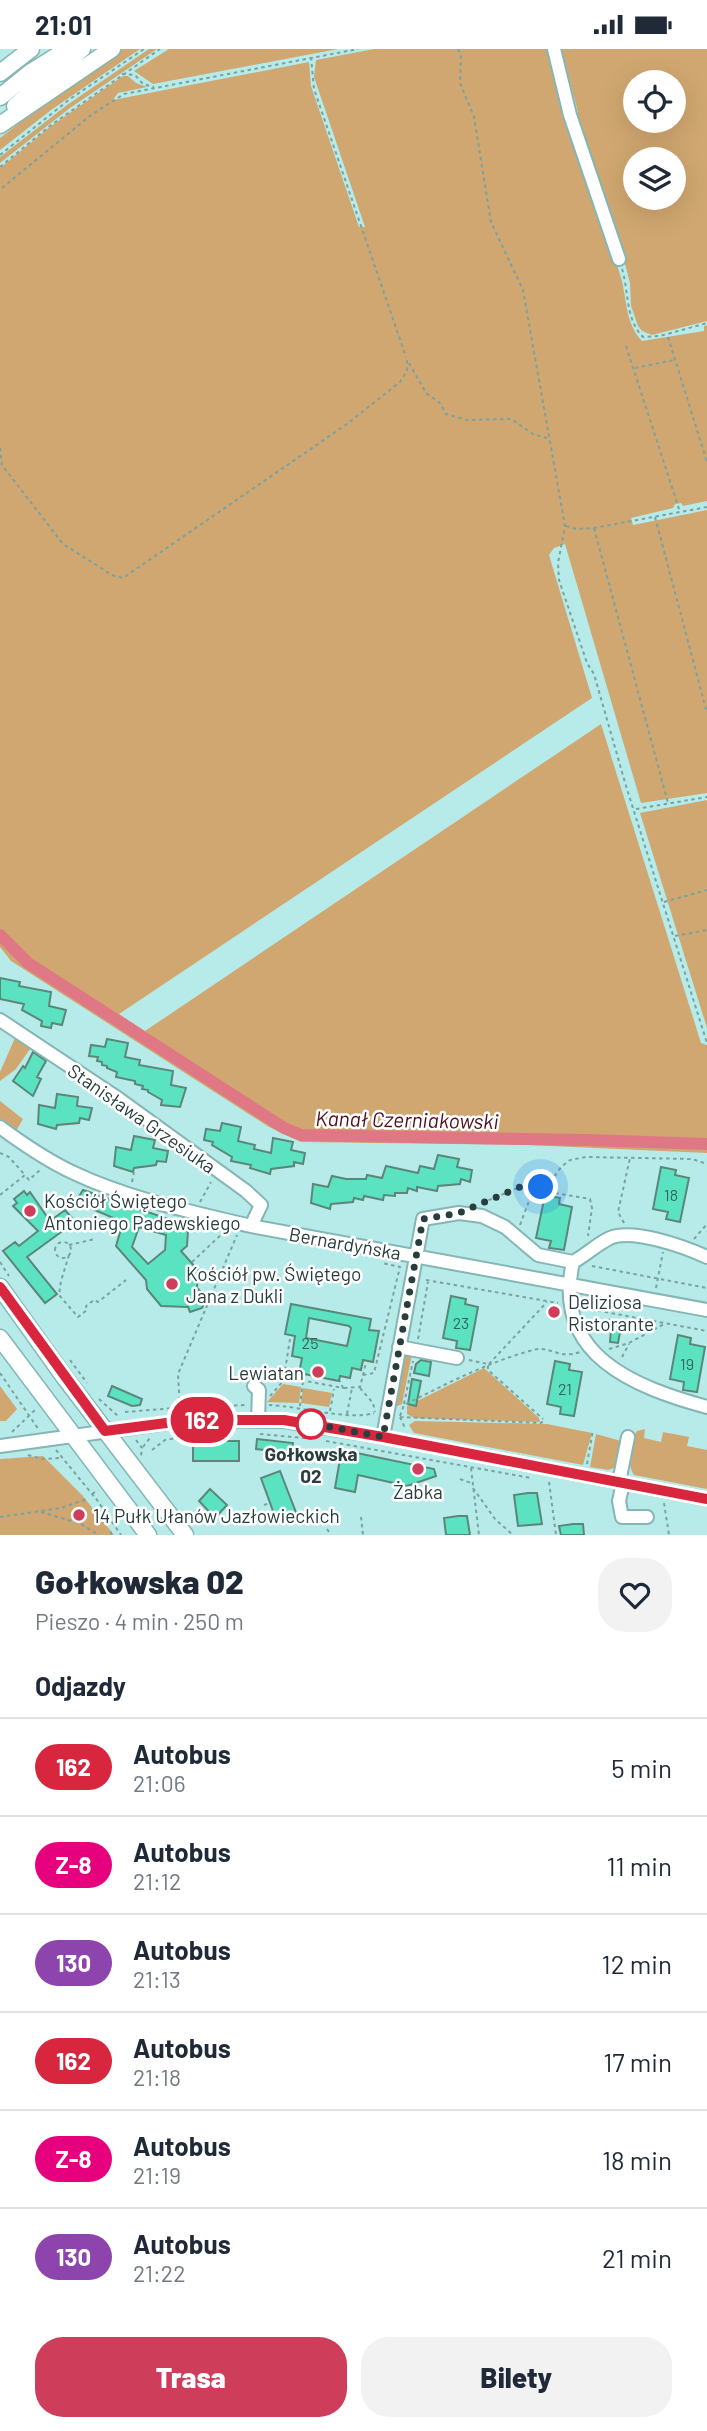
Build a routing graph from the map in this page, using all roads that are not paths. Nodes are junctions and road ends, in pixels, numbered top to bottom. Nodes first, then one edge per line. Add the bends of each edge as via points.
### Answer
1 (32, 49) edge
2 (68, 49) edge
3 (82, 49) edge
4 (112, 49) edge
5 (554, 49) edge
6 (0, 73) edge
7 (0, 97) edge
8 (0, 120) edge
9 (0, 125) edge
10 (620, 260) road end
11 (0, 1020) edge
12 (0, 1127) edge
13 (243, 1224) junction
14 (416, 1256) junction
15 (707, 1257) edge
16 (573, 1262) junction
17 (569, 1284) junction
18 (0, 1287) edge
19 (707, 1310) edge
20 (0, 1338) edge
21 (399, 1347) junction
22 (457, 1357) road end
23 (254, 1386) dead end
24 (707, 1407) edge
25 (258, 1419) junction
26 (105, 1431) junction
27 (72, 1436) junction
28 (383, 1437) junction
29 (628, 1437) dead end
30 (7, 1442) edge
31 (621, 1482) junction
32 (707, 1499) edge
33 (647, 1517) dead end
34 (148, 1535) edge
35 (185, 1535) edge

1 - 6 main road
2 - 7 main road
3 - 8 main road
4 - 9 main road
5 - 10 street via 570,115
11 - 13 street, Stanisława Grzesiuka via 119,1099 261,1205
12 - 13 street, Bernardyńska via 74,1173
13 - 14 street, Bernardyńska
14 - 16 street via 423,1219 459,1213 494,1219 538,1255
14 - 17 street, Bernardyńska
14 - 21 street
15 - 16 street via 665,1241 629,1236 610,1238
16 - 17 street
17 - 19 street, Bernardyńska
17 - 24 street via 571,1305 590,1348 616,1371
18 - 26 main road
20 - 27 main road
21 - 22 street
21 - 28 street
23 - 25 street via 259,1389
25 - 26 street via 189,1420
25 - 28 street
26 - 27 street
26 - 35 main road
27 - 30 street
27 - 34 main road
28 - 31 street
29 - 31 street
31 - 32 street
31 - 33 street via 622,1517

